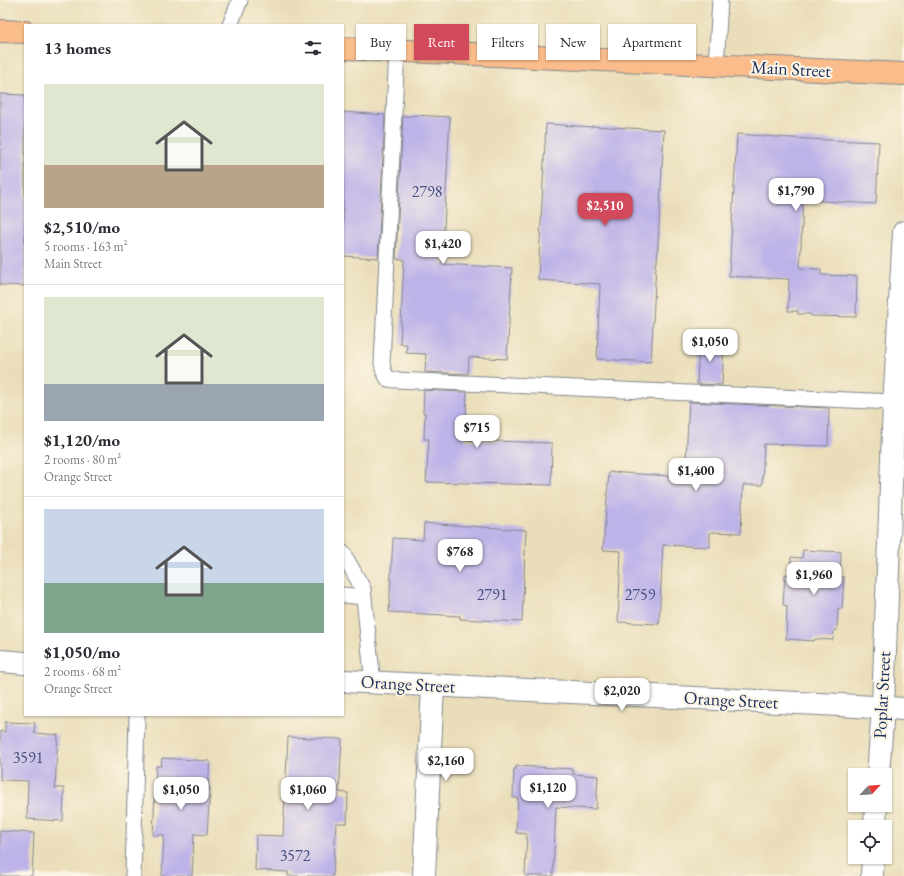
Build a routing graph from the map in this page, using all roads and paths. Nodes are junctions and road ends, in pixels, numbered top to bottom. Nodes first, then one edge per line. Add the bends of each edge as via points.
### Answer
1 (240, 0) edge
2 (720, 0) edge
3 (230, 24) edge
4 (0, 31) edge
5 (24, 32) edge
6 (344, 48) edge
7 (356, 48) edge
8 (406, 50) edge
9 (397, 60) edge
10 (716, 66) junction
11 (904, 74) edge
12 (904, 232) edge
13 (898, 394) edge
14 (344, 555) edge
15 (344, 595) edge
16 (364, 597) junction
17 (0, 661) edge
18 (24, 662) edge
19 (344, 681) edge
20 (373, 683) junction
21 (433, 686) junction
22 (883, 707) junction
23 (904, 709) edge
24 (137, 716) edge
25 (879, 768) edge
26 (873, 864) edge
27 (132, 876) edge
28 (424, 876) edge
29 (872, 876) edge

1 - 3 lane
2 - 10 lane
4 - 5 main road
6 - 7 main road, Main Street
8 - 10 main road, Main Street
9 - 13 lane via 382,363 388,379
10 - 11 main road, Main Street
12 - 13 street, Poplar Street
13 - 22 street, Poplar Street
14 - 16 lane via 363,589
15 - 16 lane
16 - 20 lane
17 - 18 street
19 - 20 street, Orange Street
20 - 21 street, Orange Street
21 - 22 street, Orange Street
21 - 28 street
22 - 23 street, Orange Street
22 - 25 street, Poplar Street
24 - 27 lane
26 - 29 street

